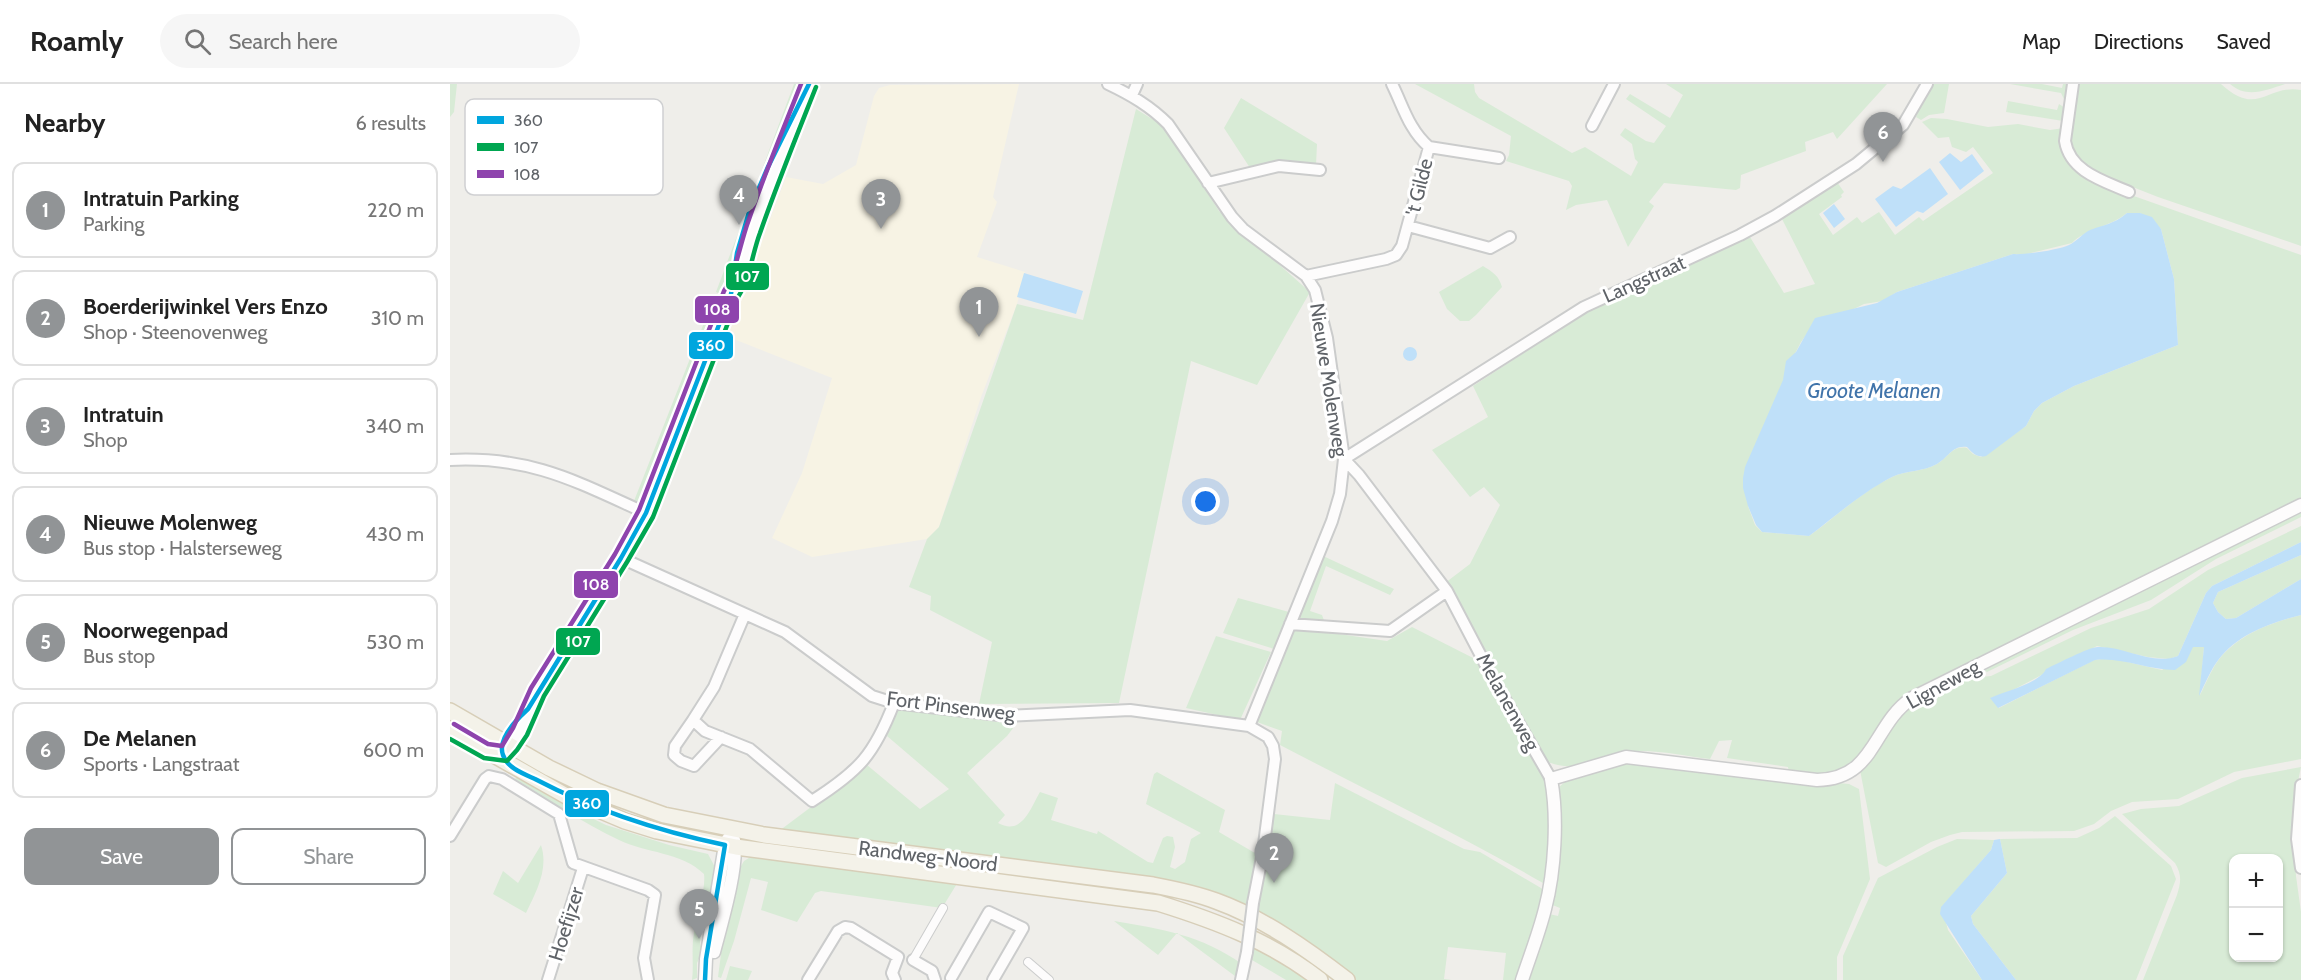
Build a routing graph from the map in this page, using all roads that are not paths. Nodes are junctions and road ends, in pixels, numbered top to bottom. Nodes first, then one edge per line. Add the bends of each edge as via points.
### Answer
1 (809, 84) edge
2 (1108, 84) edge
3 (1137, 84) edge
4 (1392, 84) edge
5 (1614, 84) edge
6 (1927, 84) edge
7 (2073, 84) edge
8 (1132, 95) junction
9 (1592, 126) dead end
10 (1429, 147) junction
11 (1499, 158) dead end
12 (1320, 170) dead end
13 (1208, 183) junction
14 (2129, 192) dead end
15 (1408, 226) junction
16 (1510, 237) dead end
17 (1306, 276) junction
18 (1344, 459) junction
19 (450, 460) edge
20 (2301, 505) edge
21 (646, 513) junction
22 (621, 558) junction
23 (1446, 591) junction
24 (745, 614) junction
25 (1290, 624) junction
26 (894, 703) junction
27 (450, 711) edge
28 (693, 720) junction
29 (1249, 726) junction
30 (450, 730) edge
31 (721, 736) junction
32 (506, 752) junction
33 (1551, 779) junction
34 (2301, 785) edge
35 (732, 830) junction
36 (450, 836) edge
37 (730, 846) junction
38 (583, 868) junction
39 (2301, 868) edge
40 (944, 908) dead end
41 (913, 960) joint
42 (1028, 962) dead end
43 (946, 979) edge
44 (548, 980) edge
45 (648, 980) edge
46 (705, 980) edge
47 (714, 980) edge
48 (808, 980) edge
49 (895, 980) edge
50 (935, 980) edge
51 (964, 980) edge
52 (993, 980) edge
53 (1049, 980) edge
54 (1241, 980) edge
55 (1320, 980) edge
56 (1347, 980) edge
57 (1522, 980) edge

1 - 21 main road via 786,128 744,230 731,294
2 - 8 street, Nieuwe Molenweg
3 - 8 street
4 - 10 street, 't Gilde via 1409,124
5 - 9 street
6 - 18 street, Langstraat via 1903,125 1847,170 1740,235 1584,307
7 - 14 street via 2066,149 2083,171
8 - 13 street, Nieuwe Molenweg via 1168,124
10 - 11 street, 't Gilde
10 - 15 street, 't Gilde
12 - 13 street via 1280,166
13 - 17 street, Nieuwe Molenweg via 1243,229
15 - 16 street via 1490,248
15 - 17 street, 't Gilde via 1396,255
17 - 18 street, Nieuwe Molenweg via 1315,290 1327,338
18 - 23 street, Melanenweg
18 - 25 street, Nieuwe Molenweg via 1332,521
19 - 21 street via 494,459 545,470 581,482
20 - 33 street, Ligneweg via 1912,698 1891,717 1866,759 1845,775 1817,780 1626,757
21 - 22 main road
22 - 24 street, Fort Pinsenweg
22 - 32 main road via 528,709 523,727
23 - 25 street via 1390,631
23 - 33 street, Melanenweg
24 - 26 street, Fort Pinsenweg via 784,632 872,696
24 - 28 street via 714,687
25 - 29 street, Nieuwe Molenweg
26 - 29 street, Fort Pinsenweg via 1008,716 1130,710
26 - 31 street via 882,734 863,763 812,801 750,749
27 - 32 main road
28 - 31 street via 705,731
28 - 31 street via 675,746 674,755 681,761 694,766
29 - 54 street, bridge via 1268,737 1275,759
30 - 32 main road via 485,751
32 - 35 main road, Randweg-Noord via 648,811
32 - 37 main road, Randweg-Noord via 568,797 625,821
33 - 57 street, Melanenweg via 1554,797 1549,890
34 - 39 street via 2296,838
35 - 37 street
35 - 56 main road, Randweg-Noord via 1190,893 1261,922
36 - 38 street via 485,779 497,776 559,814 573,863
37 - 46 street
37 - 47 street via 721,928 714,952
37 - 55 main road, Randweg-Noord via 1158,903 1239,932
38 - 44 street, Hoefijzer
38 - 45 street via 655,895 644,958
40 - 41 street
41 - 50 street via 932,971
42 - 53 street
43 - 51 street via 958,976
43 - 52 street via 989,912 1023,928
48 - 49 street via 838,930 845,927 898,957 892,973

